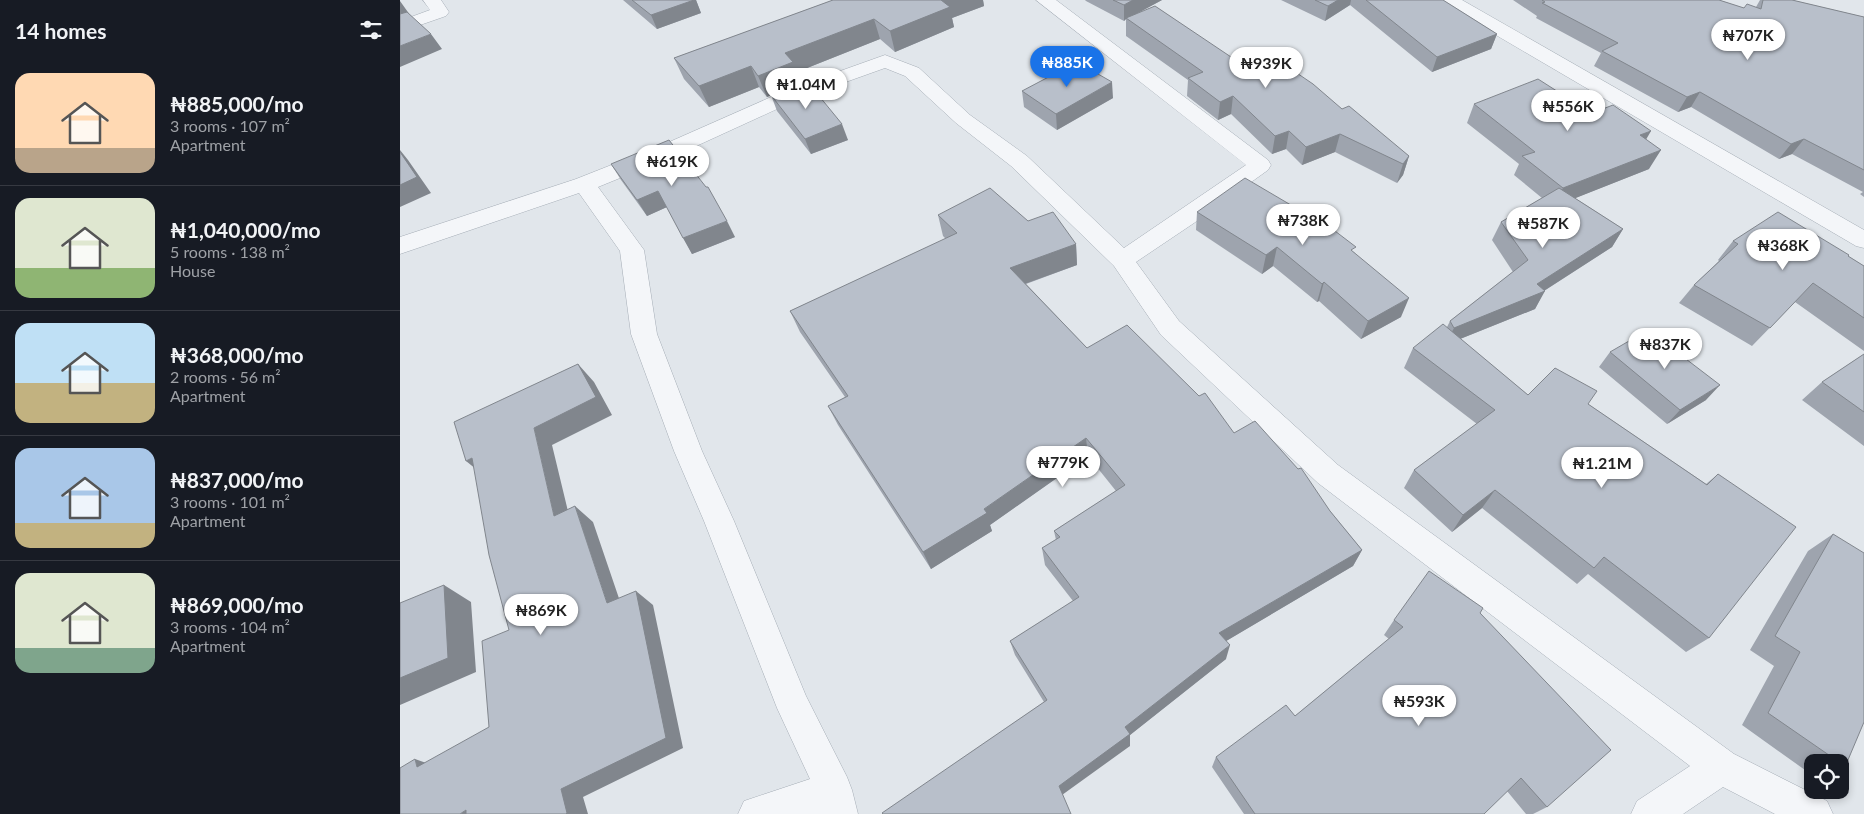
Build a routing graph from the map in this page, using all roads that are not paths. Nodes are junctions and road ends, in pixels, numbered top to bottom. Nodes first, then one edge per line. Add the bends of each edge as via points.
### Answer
1 (432, 0) edge
2 (1045, 0) edge
3 (1449, 0) edge
4 (400, 27) edge
5 (584, 184) junction
6 (1864, 240) edge
7 (400, 246) edge
8 (1122, 260) junction
9 (1721, 767) junction
10 (837, 802) edge
11 (757, 814) edge
12 (1650, 814) edge
13 (1814, 814) edge

1 - 4 street via 440,12
2 - 8 street via 1260,165
3 - 6 street
5 - 7 street
5 - 8 street via 794,94 885,61 912,72 963,119 1019,161
5 - 10 street via 632,250 644,334 794,708
8 - 9 street via 1170,328 1328,474
9 - 12 street
9 - 13 street
10 - 11 street

